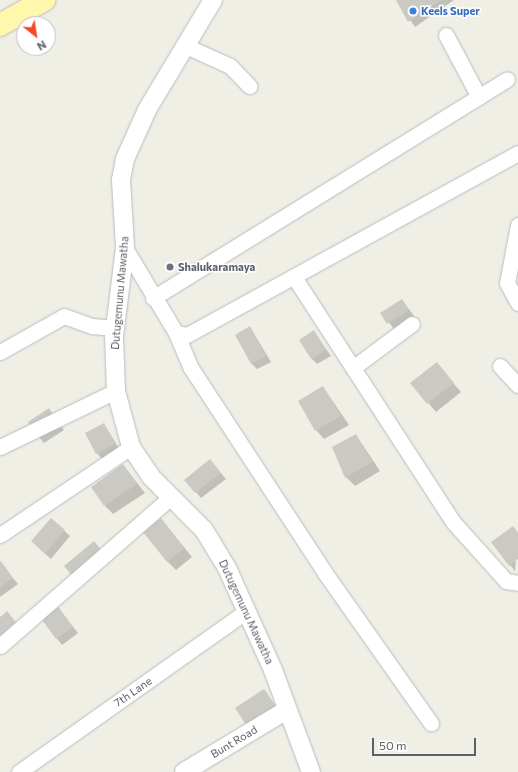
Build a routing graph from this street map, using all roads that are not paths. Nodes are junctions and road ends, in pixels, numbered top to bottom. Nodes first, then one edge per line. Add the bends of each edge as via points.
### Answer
1 (44, 0) edge
2 (212, 0) edge
3 (0, 25) edge
4 (446, 35) dead end
5 (186, 46) junction
6 (507, 79) dead end
7 (248, 86) dead end
8 (479, 97) junction
9 (518, 153) edge
10 (518, 225) edge
11 (125, 248) junction
12 (294, 277) junction
13 (153, 298) junction
14 (518, 303) edge
15 (412, 324) dead end
16 (115, 328) junction
17 (176, 333) junction
18 (0, 352) edge
19 (500, 366) dead end
20 (354, 368) junction
21 (518, 385) edge
22 (116, 390) junction
23 (131, 446) junction
24 (0, 447) edge
25 (171, 497) junction
26 (0, 535) edge
27 (518, 583) edge
28 (246, 611) junction
29 (0, 646) edge
30 (285, 711) junction
31 (431, 723) dead end
32 (19, 772) edge
33 (184, 772) edge
34 (311, 772) edge

1 - 3 main road
2 - 5 street, Dutugemunu Mawatha
4 - 8 street
5 - 7 street via 230,66
5 - 11 street, Dutugemunu Mawatha via 147,110 125,159 121,180
6 - 8 street
8 - 13 street
9 - 12 street
10 - 14 street via 506,283
11 - 13 street
11 - 16 street, Dutugemunu Mawatha
12 - 17 street via 187,335
12 - 20 street
13 - 17 street
15 - 20 street
16 - 18 street via 92,326 64,316
16 - 22 street, Dutugemunu Mawatha
17 - 31 street via 191,368 325,574
19 - 21 street
20 - 27 street via 454,523 506,581
22 - 23 street, Dutugemunu Mawatha
22 - 24 street
23 - 25 street, Dutugemunu Mawatha via 151,477
23 - 26 street
25 - 28 street, Dutugemunu Mawatha via 204,530 228,568
25 - 29 street
28 - 30 street, Dutugemunu Mawatha via 273,670
28 - 32 street, 7th Lane
30 - 33 street, Bunt Road
30 - 34 street, Dutugemunu Mawatha

